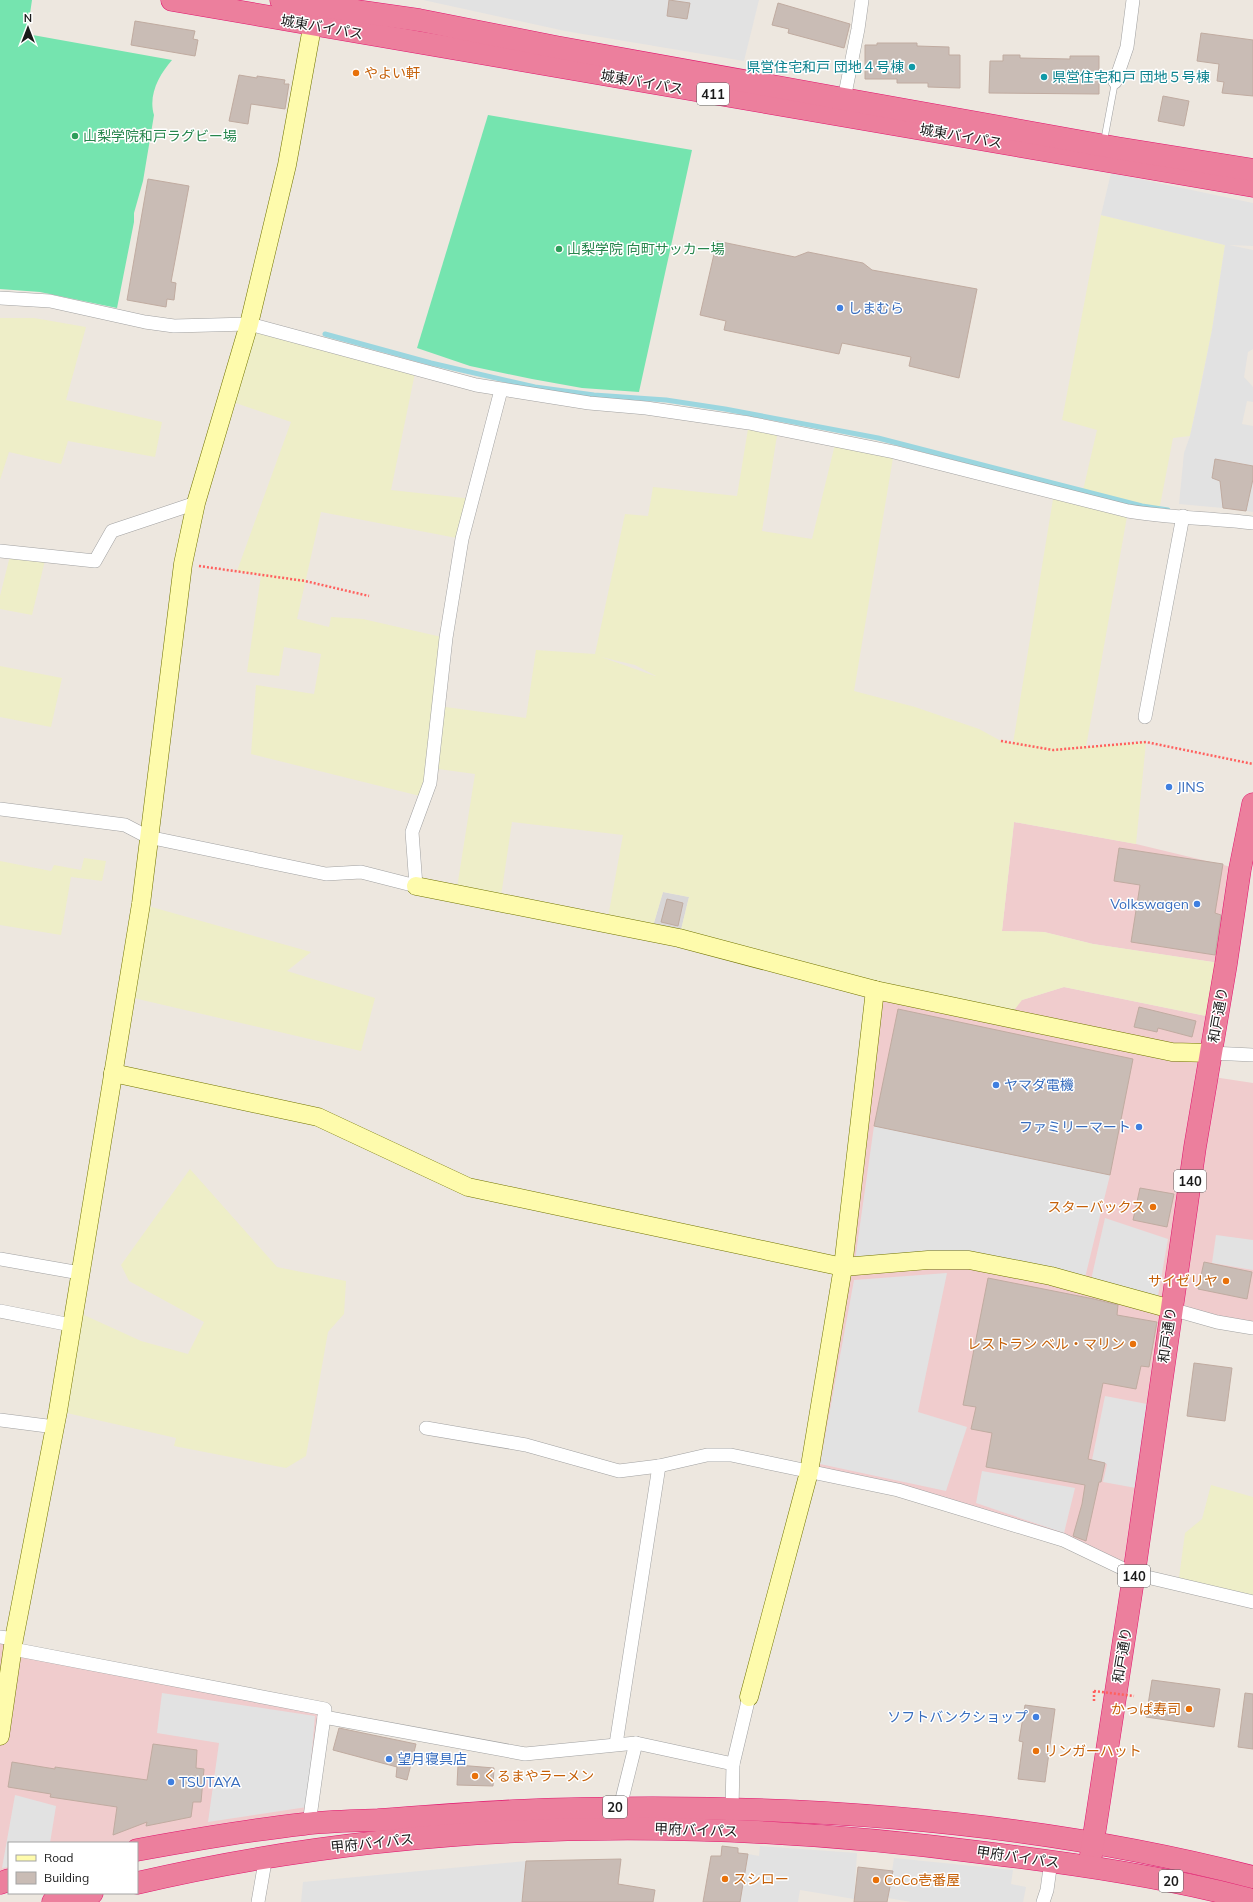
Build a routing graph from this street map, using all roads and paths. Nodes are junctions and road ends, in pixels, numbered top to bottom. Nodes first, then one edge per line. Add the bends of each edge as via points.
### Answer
1 (172, 0) edge
2 (282, 0) edge
3 (862, 0) edge
4 (1133, 0) edge
5 (315, 10) edge
6 (1115, 82) joint
7 (844, 99) junction
8 (1103, 145) junction
9 (1253, 170) edge
10 (1253, 186) edge
11 (0, 298) edge
12 (249, 324) junction
13 (501, 390) junction
14 (196, 503) junction
15 (1183, 516) junction
16 (1253, 524) edge
17 (0, 551) edge
18 (183, 564) junction
19 (368, 596) dead end
20 (1145, 717) dead end
21 (1001, 741) dead end
22 (1253, 764) edge
23 (1253, 804) edge
24 (0, 809) edge
25 (148, 837) junction
26 (416, 886) junction
27 (875, 990) junction
28 (1211, 1053) junction
29 (1253, 1055) edge
30 (113, 1073) junction
31 (0, 1259) edge
32 (843, 1267) junction
33 (80, 1273) junction
34 (1171, 1309) junction
35 (0, 1311) edge
36 (71, 1325) junction
37 (1253, 1328) edge
38 (0, 1420) edge
39 (55, 1427) junction
40 (426, 1428) dead end
41 (659, 1466) junction
42 (809, 1472) junction
43 (1134, 1574) junction
44 (1253, 1602) edge
45 (9, 1642) edge
46 (1094, 1691) dead end
47 (1134, 1696) dead end
48 (749, 1697) joint
49 (324, 1717) junction
50 (0, 1736) edge
51 (636, 1743) junction
52 (616, 1744) junction
53 (733, 1764) junction
54 (620, 1807) junction
55 (732, 1809) junction
56 (309, 1824) junction
57 (1093, 1842) junction
58 (138, 1850) edge
59 (266, 1856) junction
60 (1051, 1861) junction
61 (1089, 1866) junction
62 (1253, 1877) edge
63 (138, 1882) edge
64 (88, 1894) edge
65 (1253, 1900) edge
66 (53, 1902) edge
67 (258, 1902) edge
68 (1044, 1902) edge

1 - 5 highway, 城東バイパス / 411
2 - 5 highway, 城東バイパス / 411
3 - 7 street
4 - 6 street via 1127,46
5 - 7 highway, 城東バイパス / 411 via 419,20
5 - 10 highway, 城東バイパス / 411
5 - 12 street via 287,165
6 - 8 lane
7 - 8 highway, 城東バイパス / 411
8 - 9 highway, 城東バイパス / 411
11 - 12 street via 50,301 174,326
12 - 13 street
12 - 14 street
13 - 15 street via 734,420 894,452 1128,511 1158,516
13 - 26 street via 462,539 446,638 430,783 412,832
14 - 17 street via 112,531 95,561
14 - 18 street
15 - 16 street
15 - 20 street
18 - 19 path via 305,581
18 - 25 street
21 - 22 path via 1053,750 1146,742
23 - 28 highway, 和戸通り / 140 via 1240,868
24 - 25 street via 125,825
25 - 26 street via 326,874 360,872
25 - 30 street via 141,904
26 - 27 street via 679,938
27 - 28 street via 1172,1052
27 - 32 street
28 - 29 street
28 - 34 highway, 和戸通り / 140
30 - 32 street via 318,1117 468,1187
30 - 33 street
31 - 33 street
32 - 34 street via 928,1260 970,1260 1050,1276
32 - 42 street
33 - 36 street
34 - 37 street via 1217,1322
34 - 43 highway, 和戸通り / 140
35 - 36 street
36 - 39 street
38 - 39 street
39 - 45 street
40 - 41 street via 526,1445 619,1471
41 - 42 street via 706,1455 731,1455
41 - 52 street
42 - 43 street via 898,1490 1062,1540
42 - 48 street
43 - 44 street
43 - 57 highway, 和戸通り / 140
45 - 49 street via 325,1709
45 - 50 street
46 - 47 path, bridge
48 - 53 street
49 - 52 street via 525,1754
49 - 56 street
51 - 52 street
51 - 53 street
51 - 54 street
53 - 55 street
54 - 55 highway, 甲府バイパス / 20
54 - 56 highway, 甲府バイパス / 20 via 462,1813
55 - 57 highway, 甲府バイパス / 20 via 848,1814 963,1825
56 - 58 highway, 甲府バイパス / 20
57 - 61 highway, 和戸通り / 140
57 - 62 highway, 甲府バイパス / 20
59 - 60 highway, 甲府バイパス / 20 via 428,1837 644,1828 803,1834
59 - 63 highway, 甲府バイパス / 20
59 - 67 street
60 - 61 highway, 甲府バイパス / 20
60 - 68 street
61 - 65 highway, 甲府バイパス / 20 via 1208,1888
64 - 66 highway

